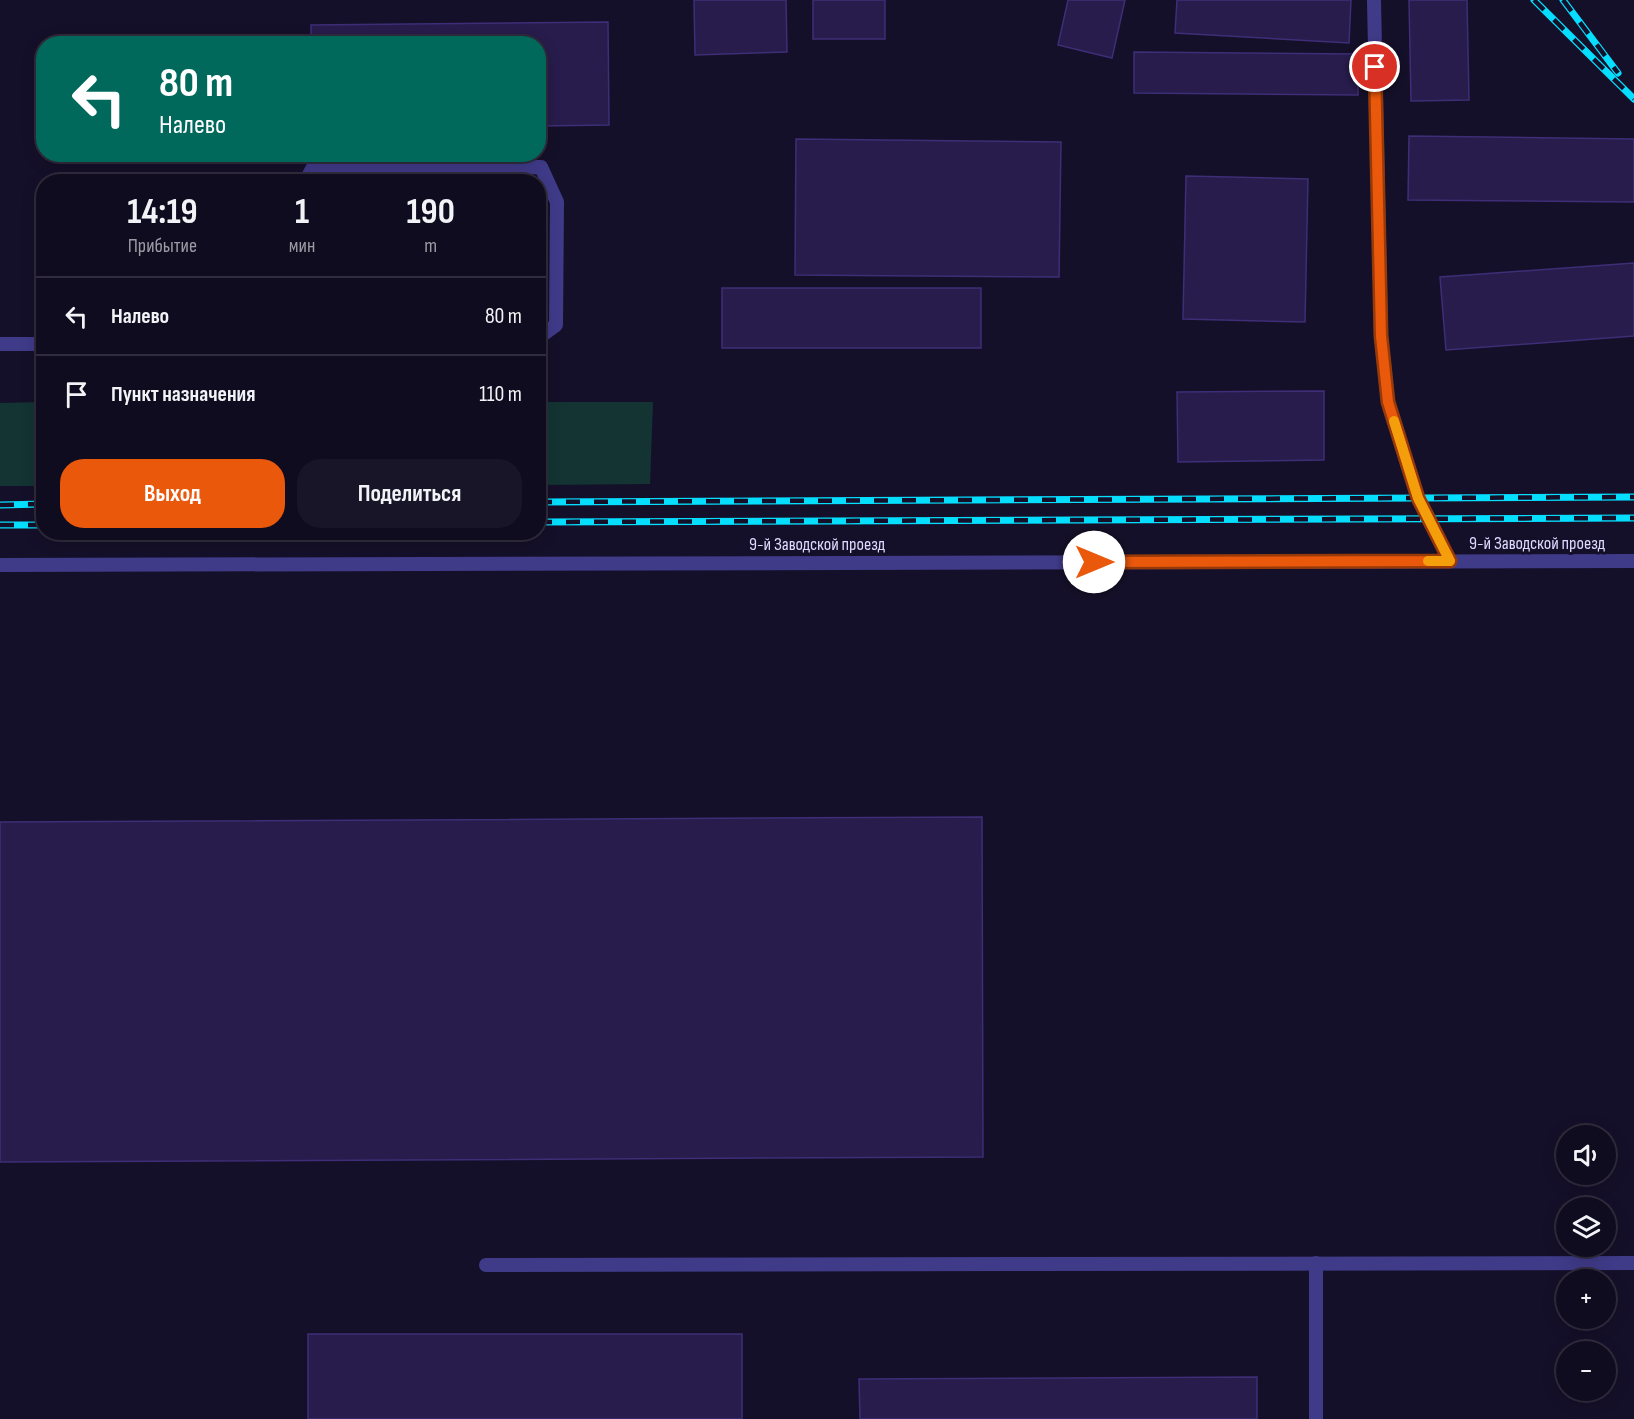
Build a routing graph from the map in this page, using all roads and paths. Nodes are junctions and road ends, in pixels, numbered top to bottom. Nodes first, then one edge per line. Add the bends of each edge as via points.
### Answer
1 (1374, 0) edge
2 (309, 174) edge
3 (544, 174) edge
4 (546, 178) edge
5 (546, 332) edge
6 (0, 344) edge
7 (36, 344) edge
8 (1450, 561) junction
9 (1634, 561) edge
10 (0, 565) edge
11 (1316, 1263) junction
12 (1634, 1263) edge
13 (486, 1265) dead end
14 (1316, 1419) edge

1 - 8 lane via 1381,336 1388,402 1418,498
2 - 3 lane via 312,169 541,167
4 - 5 lane via 557,202 556,325
6 - 7 lane
8 - 9 lane, 9-й Заводской проезд
8 - 10 lane, 9-й Заводской проезд
11 - 12 lane
11 - 13 lane
11 - 14 lane

